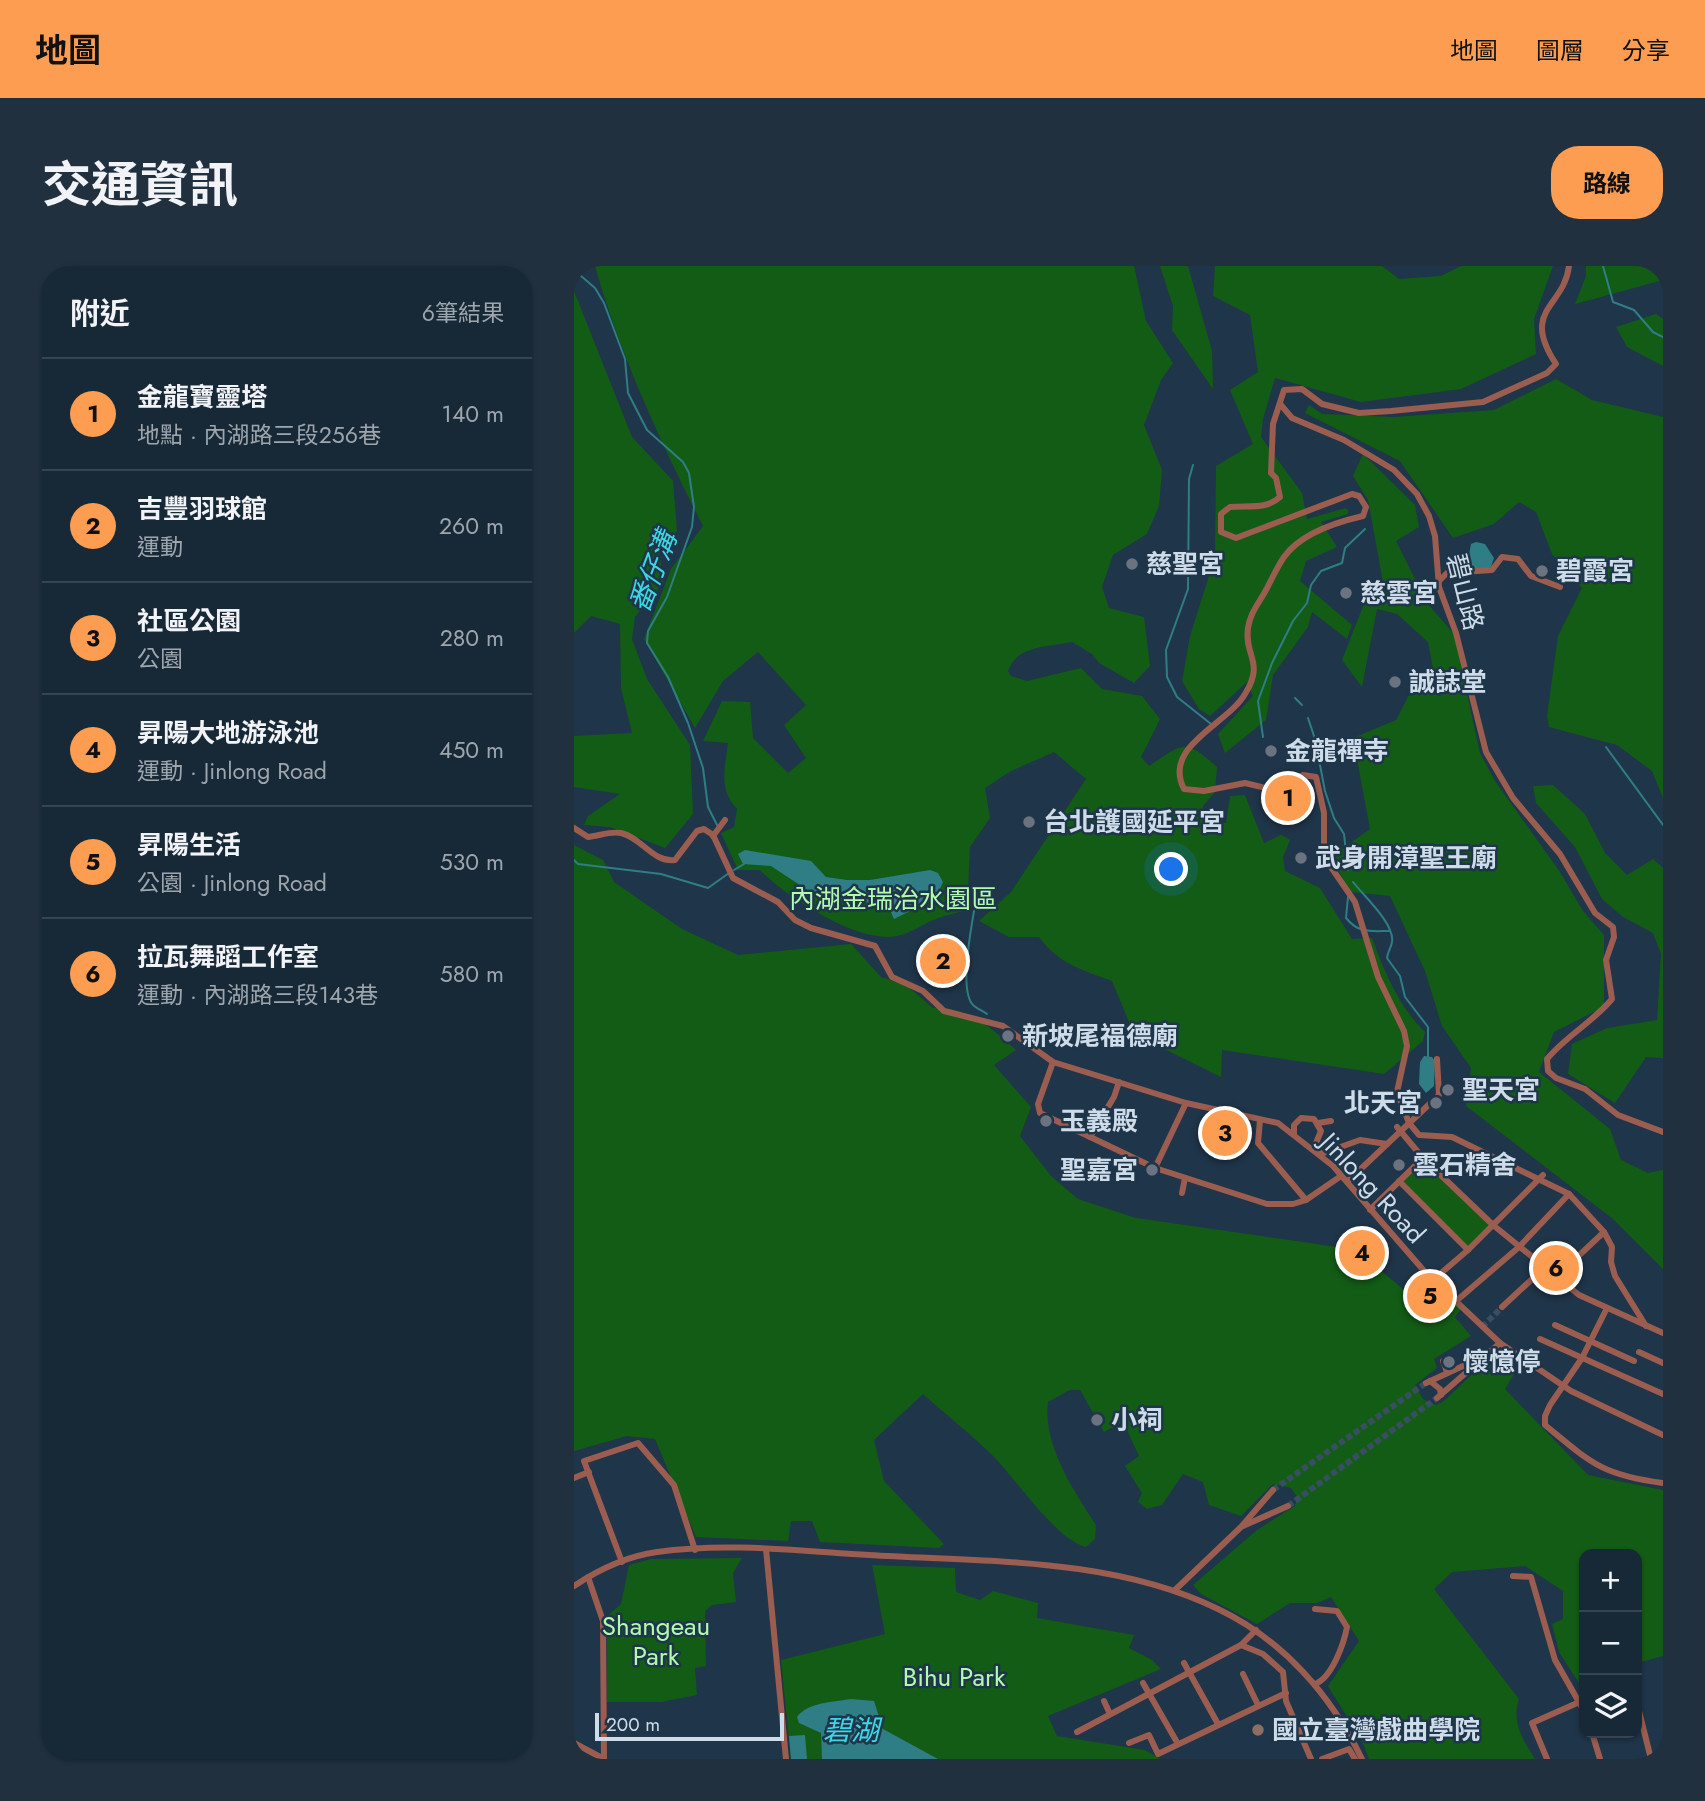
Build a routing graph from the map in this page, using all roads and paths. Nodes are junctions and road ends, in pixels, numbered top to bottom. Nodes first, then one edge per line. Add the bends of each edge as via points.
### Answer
1 (1569, 266) edge
2 (1281, 405) junction
3 (1438, 582) junction
4 (1560, 587) dead end
5 (725, 820) dead end
6 (574, 828) edge
7 (713, 836) junction
8 (1437, 1059) dead end
9 (1053, 1062) junction
10 (1119, 1082) junction
11 (1186, 1103) junction
12 (1260, 1120) junction
13 (1331, 1121) dead end
14 (1409, 1123) junction
15 (1318, 1124) junction
16 (1398, 1129) junction
17 (1663, 1132) edge
18 (1294, 1134) junction
19 (1419, 1135) junction
20 (1090, 1138) junction
21 (1410, 1142) junction
22 (1387, 1144) junction
23 (1321, 1154) junction
24 (1423, 1158) junction
25 (1155, 1168) junction
26 (1342, 1175) junction
27 (1185, 1178) junction
28 (1540, 1178) junction
29 (1399, 1181) junction
30 (1347, 1182) junction
31 (1182, 1193) dead end
32 (1569, 1194) junction
33 (1306, 1200) junction
34 (1370, 1210) junction
35 (1493, 1226) junction
36 (1604, 1231) junction
37 (1519, 1247) junction
38 (1468, 1250) junction
39 (1544, 1268) junction
40 (1556, 1278) junction
41 (1433, 1280) junction
42 (1455, 1302) junction
43 (1502, 1307) tunnel mouth
44 (1606, 1308) junction
45 (1555, 1325) dead end
46 (1646, 1326) junction
47 (1663, 1333) edge
48 (1540, 1339) dead end
49 (1590, 1341) junction
50 (1500, 1343) junction
51 (1639, 1352) dead end
52 (1582, 1357) junction
53 (1481, 1358) junction
54 (1443, 1361) dead end
55 (1634, 1361) dead end
56 (1663, 1363) edge
57 (1446, 1373) junction
58 (1453, 1386) junction
59 (1564, 1387) junction
60 (1663, 1394) edge
61 (1663, 1435) edge
62 (589, 1472) junction
63 (574, 1478) edge
64 (1663, 1483) edge
65 (1272, 1490) tunnel mouth
66 (1267, 1497) junction
67 (1288, 1506) tunnel mouth
68 (1279, 1510) junction
69 (1241, 1527) junction
70 (766, 1549) junction
71 (695, 1550) junction
72 (622, 1562) junction
73 (1513, 1576) dead end
74 (588, 1577) junction
75 (574, 1586) edge
76 (1175, 1591) junction
77 (1315, 1609) dead end
78 (1256, 1630) junction
79 (1241, 1645) junction
80 (1184, 1663) dead end
81 (1189, 1672) junction
82 (1243, 1674) dead end
83 (1143, 1683) dead end
84 (1315, 1684) junction
85 (1149, 1692) junction
86 (1286, 1693) junction
87 (1579, 1695) edge
88 (1104, 1701) dead end
89 (1579, 1703) edge
90 (1258, 1705) junction
91 (1110, 1714) junction
92 (1642, 1723) edge
93 (1218, 1724) junction
94 (1077, 1732) dead end
95 (1594, 1738) edge
96 (574, 1743) edge
97 (1129, 1743) dead end
98 (1178, 1744) junction
99 (604, 1759) edge
100 (786, 1759) edge
101 (1311, 1759) edge
102 (1322, 1759) edge
103 (1355, 1759) edge
104 (1362, 1759) edge
105 (1547, 1759) edge
106 (1600, 1759) edge
107 (1651, 1759) edge

1 - 2 street via 1566,281 1546,307 1542,331 1556,365 1547,373 1483,402 1359,413 1322,404 1302,389 1291,387 1284,390
2 - 3 street, 碧山路 via 1292,418 1344,440 1394,470 1417,494 1435,536
2 - 14 street via 1270,445 1270,473 1276,478 1280,496 1261,506 1230,506 1221,514 1221,532 1236,538 1352,494 1366,507 1363,516 1335,523 1285,555 1247,630 1255,675 1244,697 1191,745 1180,762 1178,777 1184,789 1193,792 1245,783 1274,790 1303,775 1316,777 1324,813 1324,857 1355,902 1382,987 1404,1031 1407,1046 1397,1092
3 - 4 street via 1447,573 1492,570 1502,558 1518,559 1531,576
3 - 17 street, 碧山路 via 1493,770 1560,854 1595,914 1613,928 1606,960 1612,999 1554,1051 1547,1059 1548,1071 1585,1089 1618,1115
5 - 7 street
6 - 7 street via 587,837 627,835 665,860 678,857 697,831
7 - 9 street, Jinlong Road via 730,873 778,902 803,925 875,946 892,977 923,991 944,1011 1003,1026
8 - 14 street via 1439,1095
9 - 10 street, Jinlong Road
9 - 20 street via 1038,1104 1040,1113
10 - 11 street, Jinlong Road
10 - 20 street
11 - 12 street, Jinlong Road
11 - 25 street
12 - 18 street, Jinlong Road via 1278,1123
12 - 33 street via 1258,1143
13 - 15 street
14 - 16 street
14 - 19 street
15 - 18 street via 1310,1117 1301,1118 1294,1125
15 - 23 street via 1321,1130 1316,1147
16 - 21 street
16 - 22 street
18 - 23 street, Jinlong Road
19 - 21 street
19 - 28 street via 1452,1137
20 - 25 street
21 - 24 street
22 - 23 street via 1360,1140
22 - 30 street
23 - 26 street, Jinlong Road
24 - 29 street
24 - 35 street
25 - 27 street
26 - 30 street, Jinlong Road
26 - 33 street
27 - 31 street
27 - 33 street via 1267,1204
28 - 32 street
28 - 35 street
29 - 34 street
29 - 38 street
30 - 34 street, Jinlong Road
32 - 36 street
32 - 37 street
34 - 41 street, Jinlong Road
35 - 37 street
35 - 38 street
36 - 40 street
36 - 46 street via 1612,1247 1615,1276
37 - 39 street
37 - 42 street
38 - 41 street
39 - 40 street
39 - 43 street
40 - 44 street
41 - 42 street, Jinlong Road
42 - 50 street, Jinlong Road
44 - 46 street
44 - 49 street
45 - 49 street
46 - 47 street
48 - 52 street
49 - 52 street
49 - 55 street
50 - 53 street
50 - 59 street, Jinlong Road
51 - 56 street
52 - 59 street
52 - 60 street
53 - 57 street
53 - 58 street
54 - 57 street
57 - 58 street via 1446,1384
57 - 58 street via 1428,1382 1440,1389 1439,1396
59 - 61 street, Jinlong Road
59 - 64 street via 1545,1416 1545,1426 1594,1466 1625,1478
62 - 63 street
62 - 71 street via 584,1461 638,1443 674,1485
62 - 72 street
65 - 66 street
66 - 68 street via 1272,1508
66 - 69 street
67 - 68 street
68 - 69 street
69 - 76 street
70 - 71 street
70 - 76 street via 1075,1570
70 - 100 street
71 - 72 street via 656,1552
72 - 74 street
73 - 87 street via 1531,1577 1555,1660
74 - 75 street
74 - 99 street via 603,1621
76 - 78 street
77 - 84 street via 1337,1611 1347,1627 1345,1641
78 - 79 street
78 - 84 street
79 - 81 street
79 - 86 street via 1263,1654 1283,1672
80 - 81 street
81 - 85 street
81 - 93 street
82 - 90 street
83 - 85 street
84 - 104 street
85 - 91 street
85 - 98 street
86 - 90 street
86 - 101 street
88 - 91 street
89 - 105 street via 1532,1723
90 - 93 street
91 - 94 street
92 - 107 street
93 - 98 street
95 - 106 street
96 - 99 street
97 - 98 street via 1149,1735 1158,1754
102 - 103 street via 1349,1749

